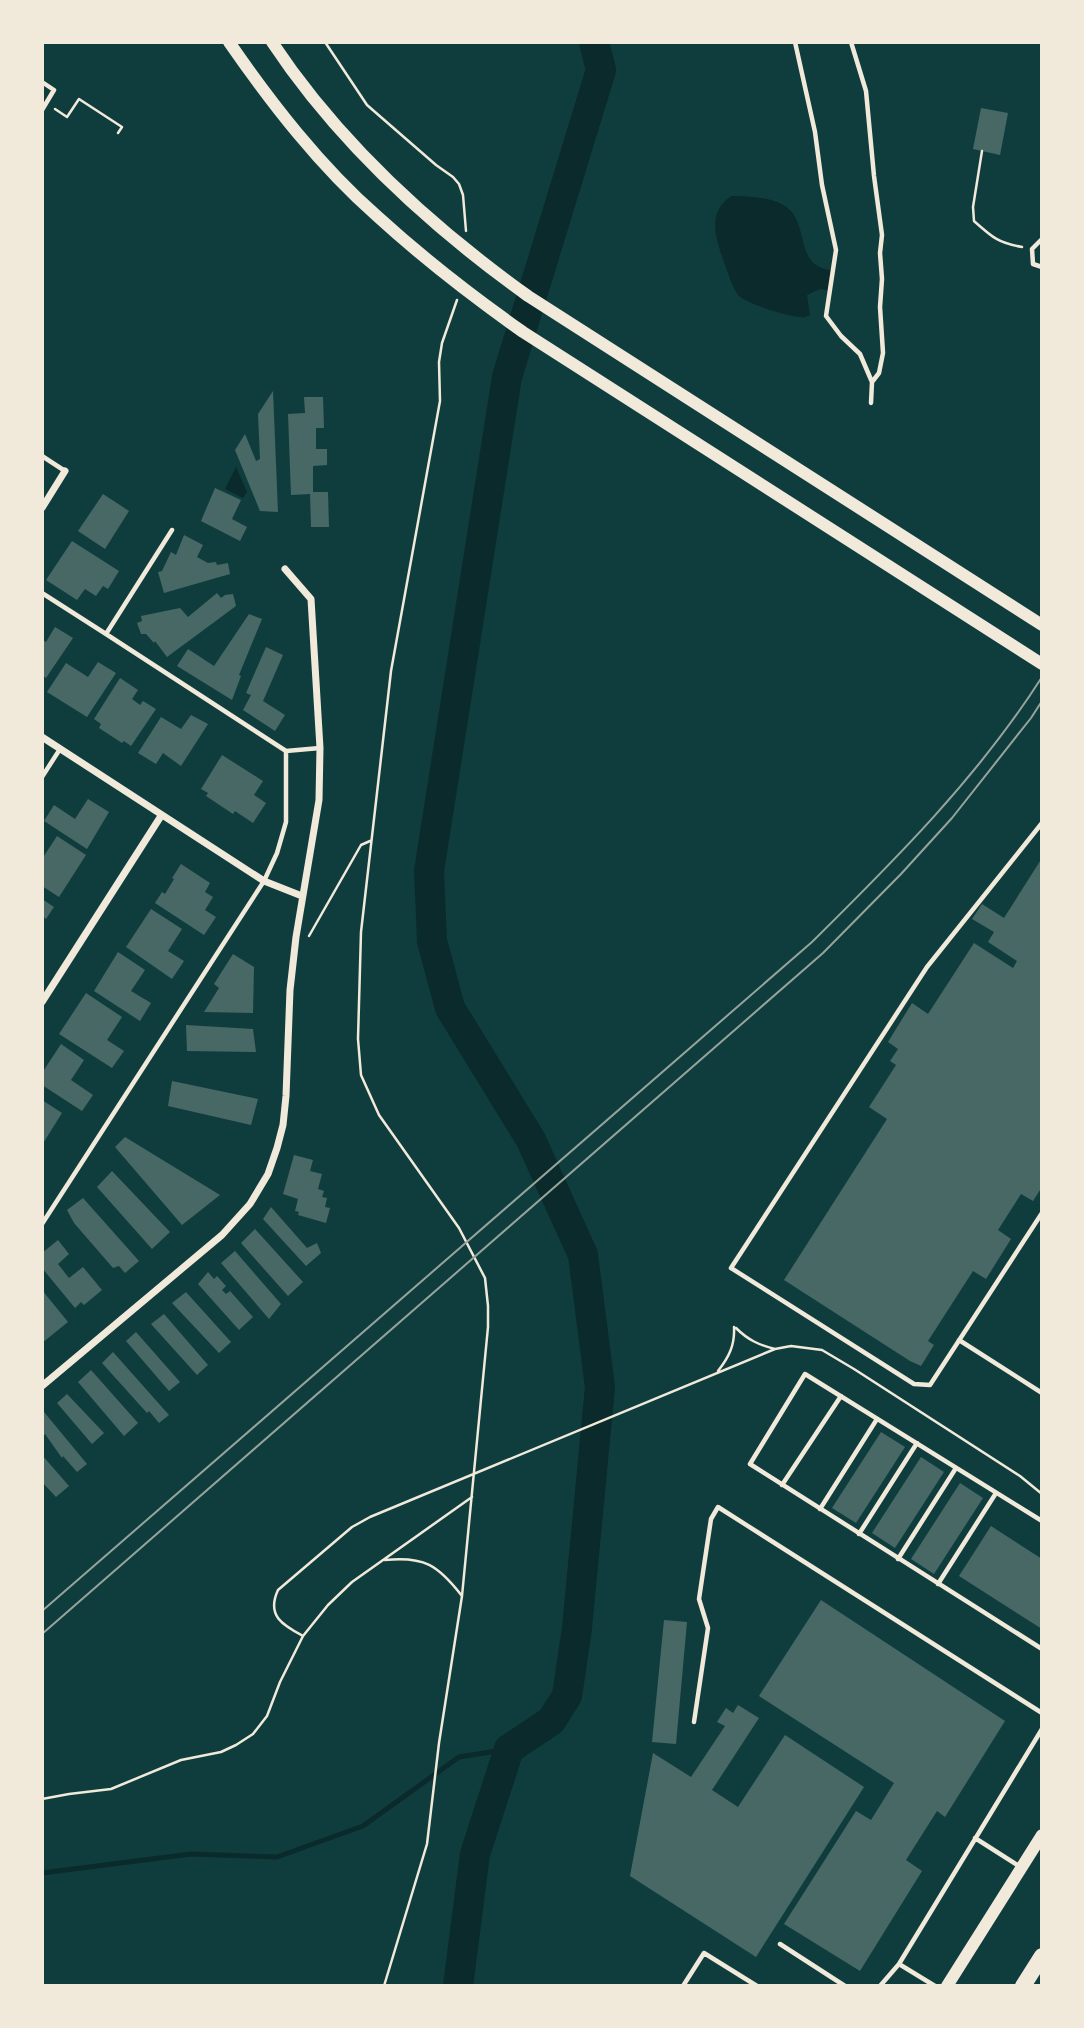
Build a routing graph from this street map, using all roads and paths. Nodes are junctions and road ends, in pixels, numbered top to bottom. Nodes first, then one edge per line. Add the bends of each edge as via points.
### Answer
1 (229, 42) edge
2 (272, 42) edge
3 (325, 42) edge
4 (795, 42) edge
5 (850, 42) edge
6 (42, 82) edge
7 (46, 104) junction
8 (42, 110) edge
9 (118, 133) dead end
10 (982, 151) dead end
11 (467, 235) dead end
12 (1042, 239) edge
13 (1032, 249) junction
14 (1042, 267) edge
15 (458, 292) dead end
16 (872, 382) junction
17 (872, 403) dead end
18 (42, 456) edge
19 (65, 471) joint
20 (42, 508) edge
21 (172, 530) dead end
22 (285, 569) dead end
23 (42, 593) edge
24 (1042, 625) edge
25 (106, 634) junction
26 (1042, 664) edge
27 (42, 737) edge
28 (320, 748) junction
29 (60, 749) junction
30 (286, 751) junction
31 (42, 777) edge
32 (162, 816) junction
33 (1042, 823) edge
34 (370, 841) junction
35 (264, 881) junction
36 (302, 896) junction
37 (296, 937) junction
38 (42, 1002) edge
39 (1042, 1213) edge
40 (42, 1224) edge
41 (959, 1340) junction
42 (775, 1349) junction
43 (718, 1372) junction
44 (42, 1386) edge
45 (1042, 1393) edge
46 (841, 1396) junction
47 (877, 1419) junction
48 (917, 1443) junction
49 (956, 1468) junction
50 (782, 1485) junction
51 (996, 1493) junction
52 (1042, 1494) edge
53 (472, 1497) junction
54 (820, 1509) junction
55 (1042, 1521) edge
56 (859, 1534) junction
57 (898, 1559) junction
58 (384, 1560) junction
59 (937, 1584) junction
60 (462, 1596) junction
61 (303, 1636) junction
62 (1042, 1649) edge
63 (1042, 1713) edge
64 (694, 1722) dead end
65 (1042, 1729) edge
66 (42, 1799) edge
67 (1042, 1835) edge
68 (975, 1838) junction
69 (1022, 1868) junction
70 (780, 1944) dead end
71 (1042, 1956) edge
72 (899, 1964) junction
73 (384, 1986) edge
74 (683, 1986) edge
75 (757, 1986) edge
76 (845, 1986) edge
77 (880, 1986) edge
78 (935, 1986) edge
79 (947, 1986) edge
80 (1023, 1986) edge

1 - 26 main road via 267,96 346,186 456,283 523,332
2 - 24 main road via 306,92 343,134 456,242 528,296
3 - 11 path via 367,106 459,184
4 - 16 lane via 836,250 826,316 860,354
5 - 16 lane via 866,91 883,235 883,353
6 - 7 lane via 54,90
7 - 8 lane
7 - 9 path via 67,117 79,99 122,127
10 - 13 path via 974,221 1004,244
12 - 13 lane
13 - 14 lane via 1033,264
15 - 34 path via 442,343 440,401 391,671
16 - 17 lane
18 - 19 lane
19 - 20 street
21 - 25 lane
22 - 28 street via 311,599
23 - 25 lane
25 - 30 lane
27 - 29 street
28 - 30 lane
28 - 36 street via 319,800
29 - 31 lane
29 - 32 street
30 - 35 lane via 286,822
32 - 35 street
32 - 38 street
33 - 41 lane via 927,967 731,1268 914,1384 930,1385
34 - 37 path via 361,845 312,934
34 - 53 path via 361,932 358,1039 362,1075 379,1115 459,1228 485,1278 488,1326
35 - 36 street
35 - 40 lane
36 - 37 street
37 - 44 street via 285,1106 268,1174 250,1204 222,1235
39 - 41 lane
41 - 45 lane
42 - 43 path
42 - 43 path via 759,1345 734,1326 729,1357
42 - 52 path via 822,1350
43 - 61 path via 352,1527 278,1590 273,1601 284,1626
46 - 47 lane
46 - 50 lane
46 - 50 lane via 806,1374 750,1464
47 - 48 lane
47 - 54 lane
48 - 49 lane
48 - 56 lane
49 - 51 lane
49 - 57 lane
50 - 54 lane
51 - 55 lane
51 - 59 lane
53 - 58 path
53 - 60 path
54 - 56 lane
56 - 57 lane
57 - 59 lane
58 - 60 path via 422,1561 438,1569
58 - 61 path via 352,1581
59 - 62 lane
60 - 73 path via 427,1844
61 - 66 path via 267,1716 253,1734 236,1745 181,1760 111,1789
63 - 64 lane via 718,1507 711,1519 699,1599 708,1628
65 - 68 lane
67 - 69 main road
68 - 69 lane
68 - 72 lane
69 - 79 main road
70 - 76 lane
71 - 80 highway
72 - 77 lane
72 - 78 lane
74 - 75 lane via 704,1952

